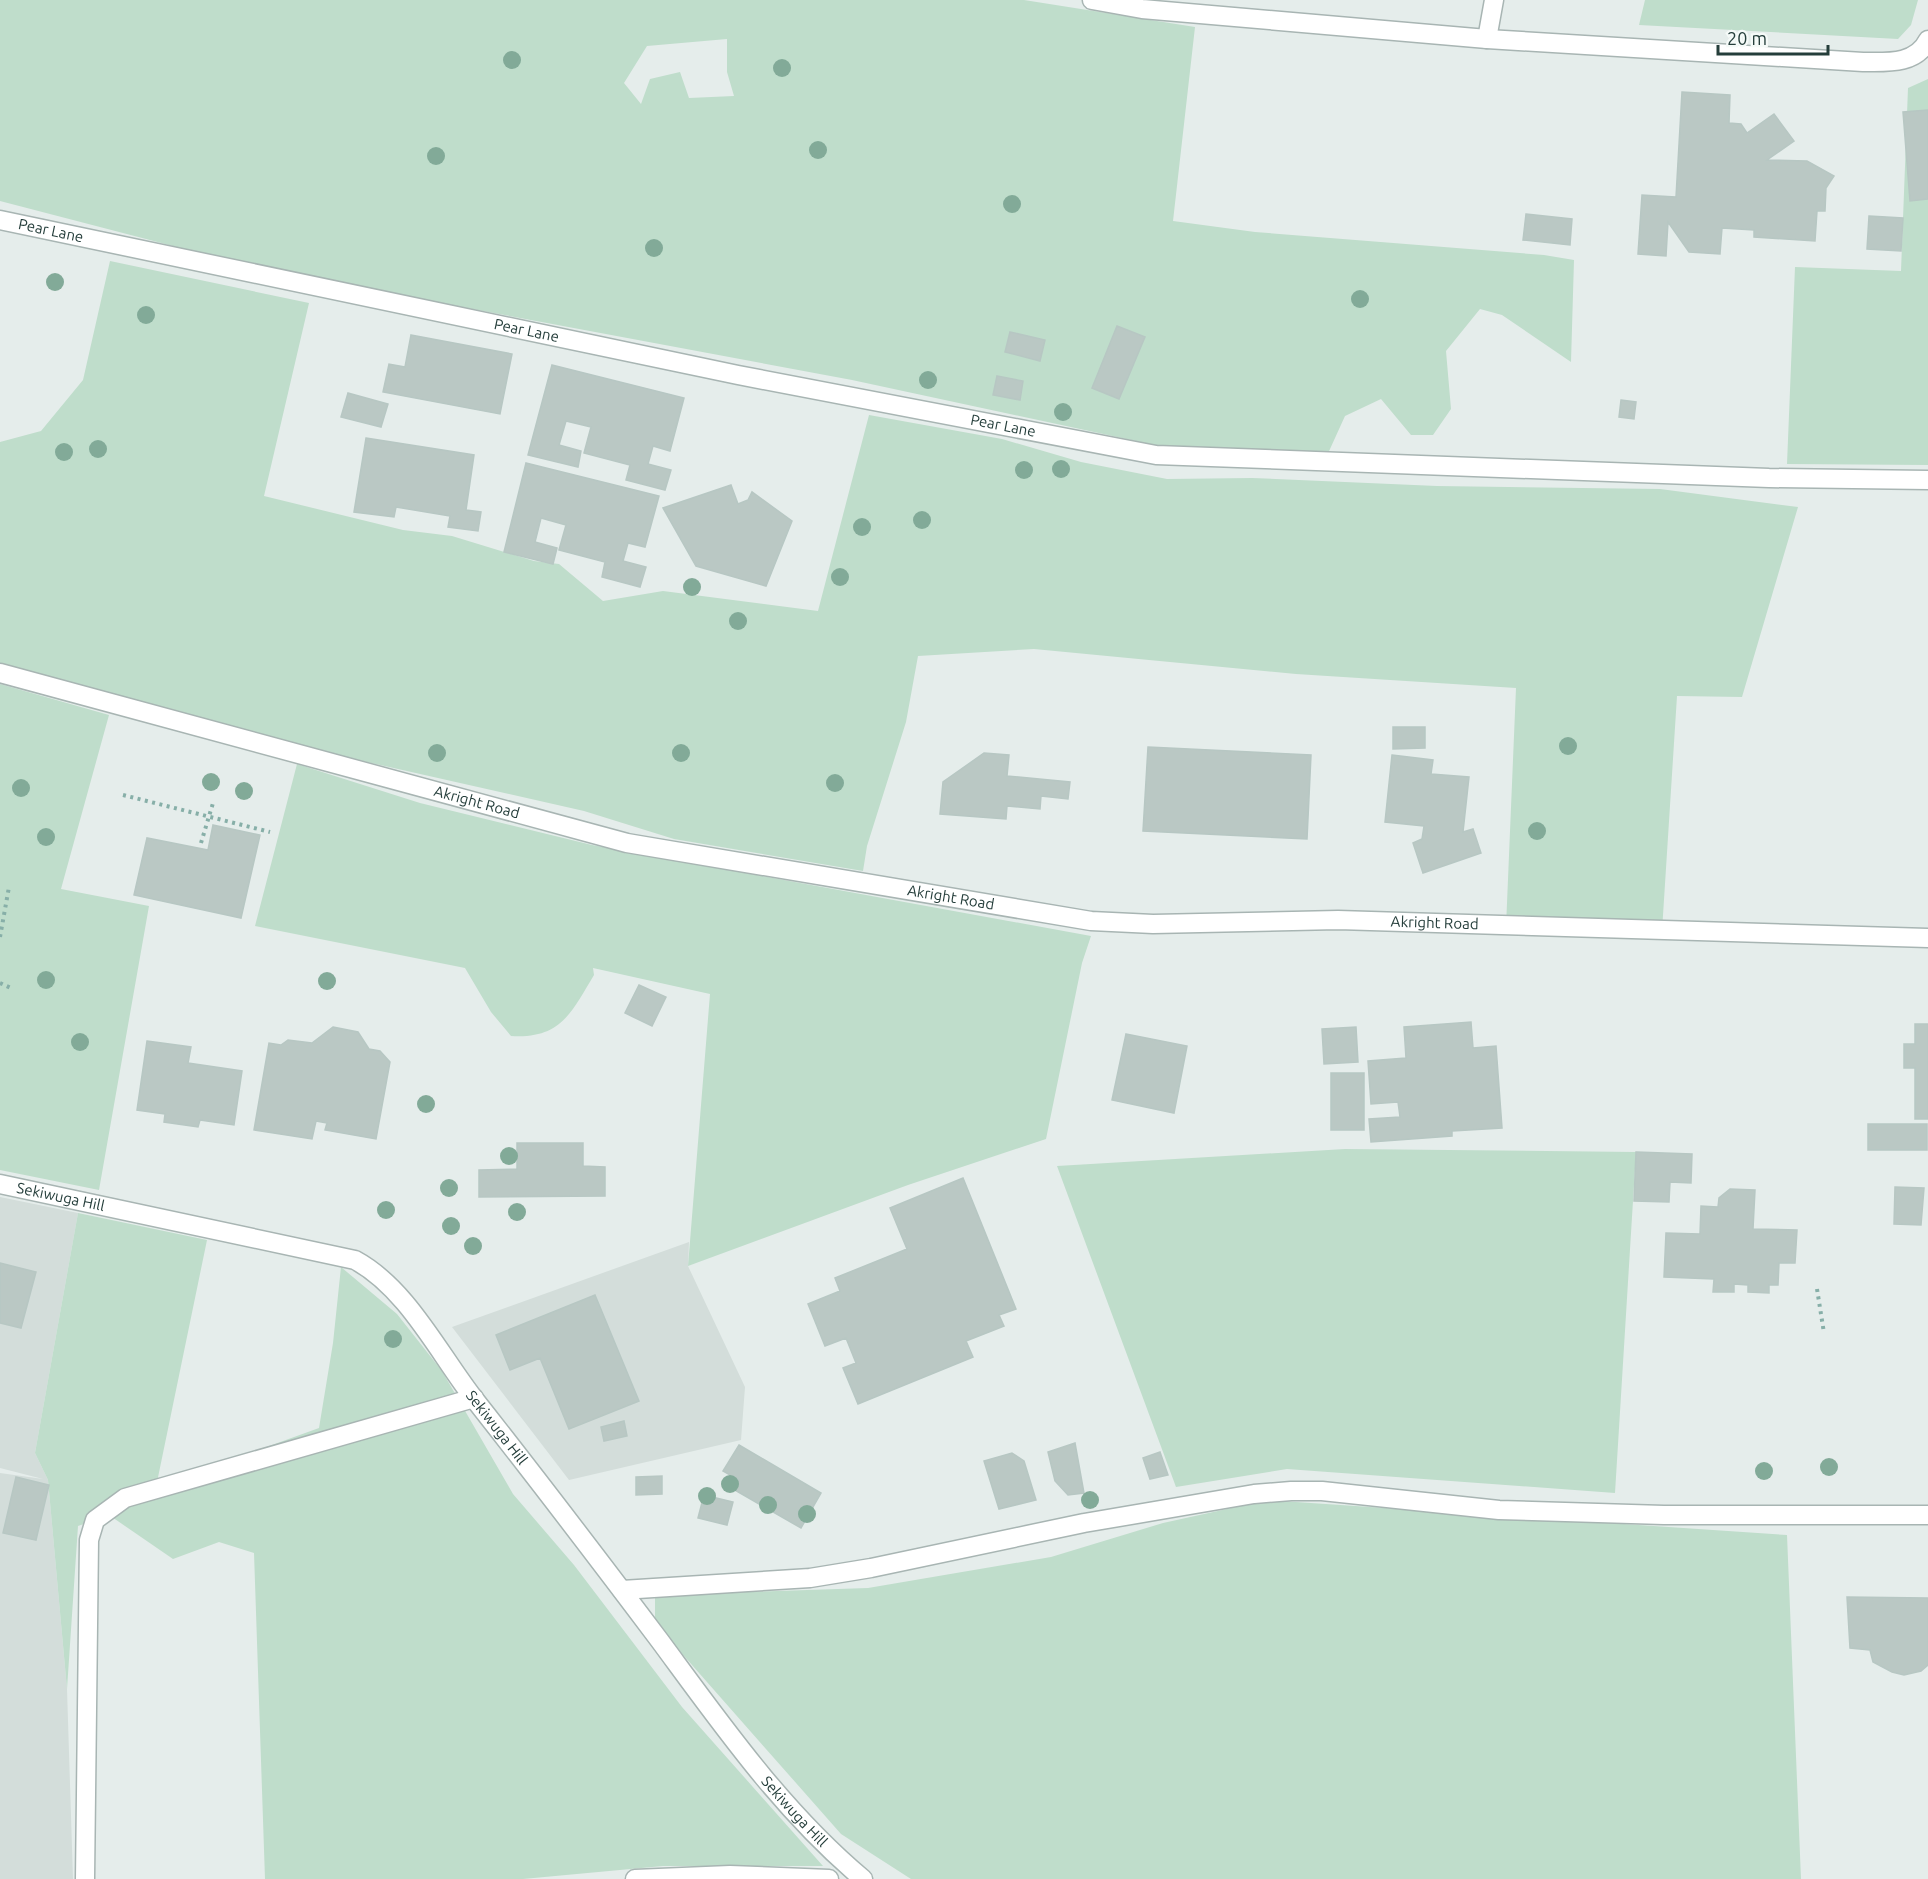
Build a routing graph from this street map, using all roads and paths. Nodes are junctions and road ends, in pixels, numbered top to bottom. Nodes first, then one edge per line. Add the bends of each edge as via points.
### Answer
1 (1092, 0) edge
2 (1494, 0) edge
3 (1487, 39) junction
4 (1928, 40) edge
5 (0, 220) edge
6 (1928, 480) edge
7 (0, 673) edge
8 (123, 795) dead end
9 (213, 803) dead end
10 (209, 816) junction
11 (270, 832) dead end
12 (201, 843) dead end
13 (9, 888) dead end
14 (0, 937) edge
15 (1928, 938) edge
16 (0, 983) edge
17 (13, 989) dead end
18 (0, 1184) edge
19 (1817, 1289) dead end
20 (1824, 1333) dead end
21 (474, 1398) junction
22 (1928, 1515) edge
23 (621, 1590) junction
24 (85, 1879) edge
25 (636, 1879) edge
26 (829, 1879) edge
27 (863, 1879) edge

1 - 3 street via 1142,9
2 - 3 street
3 - 4 street via 1863,62 1902,62
5 - 6 street, Pear Lane via 714,370 1156,455 1757,478
7 - 15 street, Akright Road via 627,843 1091,921 1153,924 1338,920
8 - 10 path
9 - 10 path
10 - 11 path
10 - 12 path
13 - 14 path
16 - 17 path
18 - 21 street, Sekiwuga Hill via 355,1260 387,1284
19 - 20 path
21 - 23 street, Sekiwuga Hill
21 - 24 street via 125,1498 95,1521 89,1540
22 - 23 street via 1499,1510 1291,1491 1084,1523 820,1576
23 - 27 street, Sekiwuga Hill via 748,1760 810,1832
25 - 26 street via 730,1875

